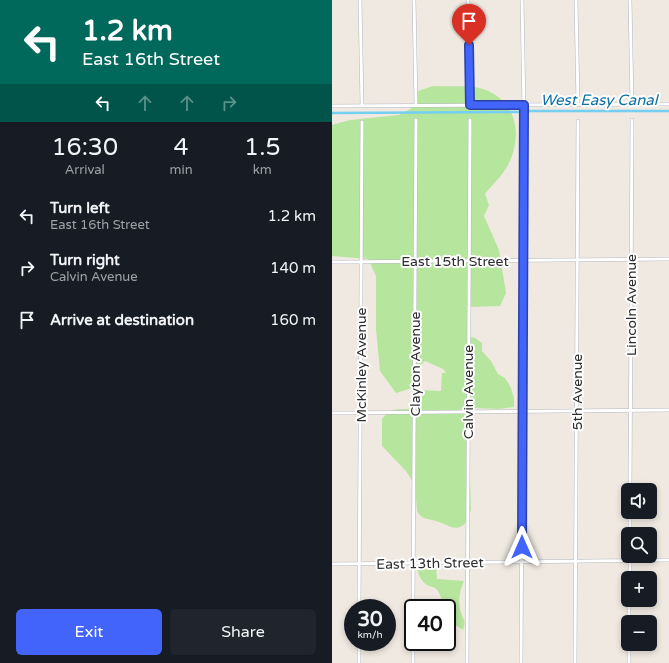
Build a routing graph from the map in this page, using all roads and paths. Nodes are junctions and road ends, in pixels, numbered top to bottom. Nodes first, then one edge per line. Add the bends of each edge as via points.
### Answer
1 (360, 0) edge
2 (414, 0) edge
3 (468, 0) edge
4 (522, 0) edge
5 (576, 0) edge
6 (630, 0) edge
7 (578, 104) junction
8 (632, 104) junction
9 (669, 104) edge
10 (362, 105) junction
11 (416, 105) junction
12 (470, 105) junction
13 (524, 105) junction
14 (332, 106) edge
15 (416, 120) dead end
16 (470, 120) dead end
17 (632, 120) dead end
18 (578, 121) dead end
19 (362, 122) dead end
20 (669, 259) edge
21 (523, 260) junction
22 (577, 260) junction
23 (631, 260) junction
24 (415, 261) junction
25 (469, 261) junction
26 (332, 262) edge
27 (361, 262) junction
28 (576, 410) junction
29 (630, 410) junction
30 (669, 410) edge
31 (468, 411) junction
32 (522, 411) junction
33 (360, 412) junction
34 (414, 412) junction
35 (332, 413) edge
36 (630, 483) edge
37 (657, 560) edge
38 (669, 560) edge
39 (576, 561) junction
40 (621, 561) edge
41 (468, 562) junction
42 (522, 562) junction
43 (359, 563) junction
44 (413, 563) junction
45 (332, 564) edge
46 (359, 599) edge
47 (413, 599) edge
48 (359, 651) edge
49 (413, 651) edge
50 (629, 651) edge
51 (359, 663) edge
52 (413, 663) edge
53 (467, 663) edge
54 (521, 663) edge
55 (575, 663) edge
56 (629, 663) edge

1 - 10 street
2 - 11 street
3 - 12 street
4 - 13 street
5 - 7 street
6 - 8 street
7 - 8 street
7 - 13 street
8 - 9 street
10 - 11 street
10 - 14 street
11 - 12 street
12 - 13 street
13 - 21 street
15 - 24 street, Clayton Avenue
16 - 25 street, Calvin Avenue
17 - 23 street, Lincoln Avenue
18 - 22 street, 5th Avenue
19 - 27 street, McKinley Avenue
20 - 23 street, East 15th Street
21 - 22 street, East 15th Street
21 - 25 street, East 15th Street
21 - 32 street
22 - 23 street, East 15th Street
22 - 28 street, 5th Avenue
23 - 29 street, Lincoln Avenue
24 - 25 street, East 15th Street
24 - 27 street, East 15th Street
24 - 34 street, Clayton Avenue
25 - 31 street, Calvin Avenue
26 - 27 street, East 15th Street
27 - 33 street, McKinley Avenue
28 - 29 street
28 - 32 street
28 - 39 street, 5th Avenue
29 - 30 street
29 - 36 street, Lincoln Avenue
31 - 32 street
31 - 34 street
31 - 41 street, Calvin Avenue
32 - 42 street
33 - 34 street
33 - 35 street
33 - 43 street, McKinley Avenue
34 - 44 street, Clayton Avenue
37 - 38 street, East 13th Street
39 - 40 street, East 13th Street
39 - 42 street, East 13th Street
39 - 55 street, 5th Avenue
41 - 42 street, East 13th Street
41 - 44 street, East 13th Street
41 - 53 street, Calvin Avenue
42 - 54 street
43 - 44 street, East 13th Street
43 - 45 street, East 13th Street
43 - 46 street, McKinley Avenue
44 - 47 street, Clayton Avenue
48 - 51 street
49 - 52 street
50 - 56 street

